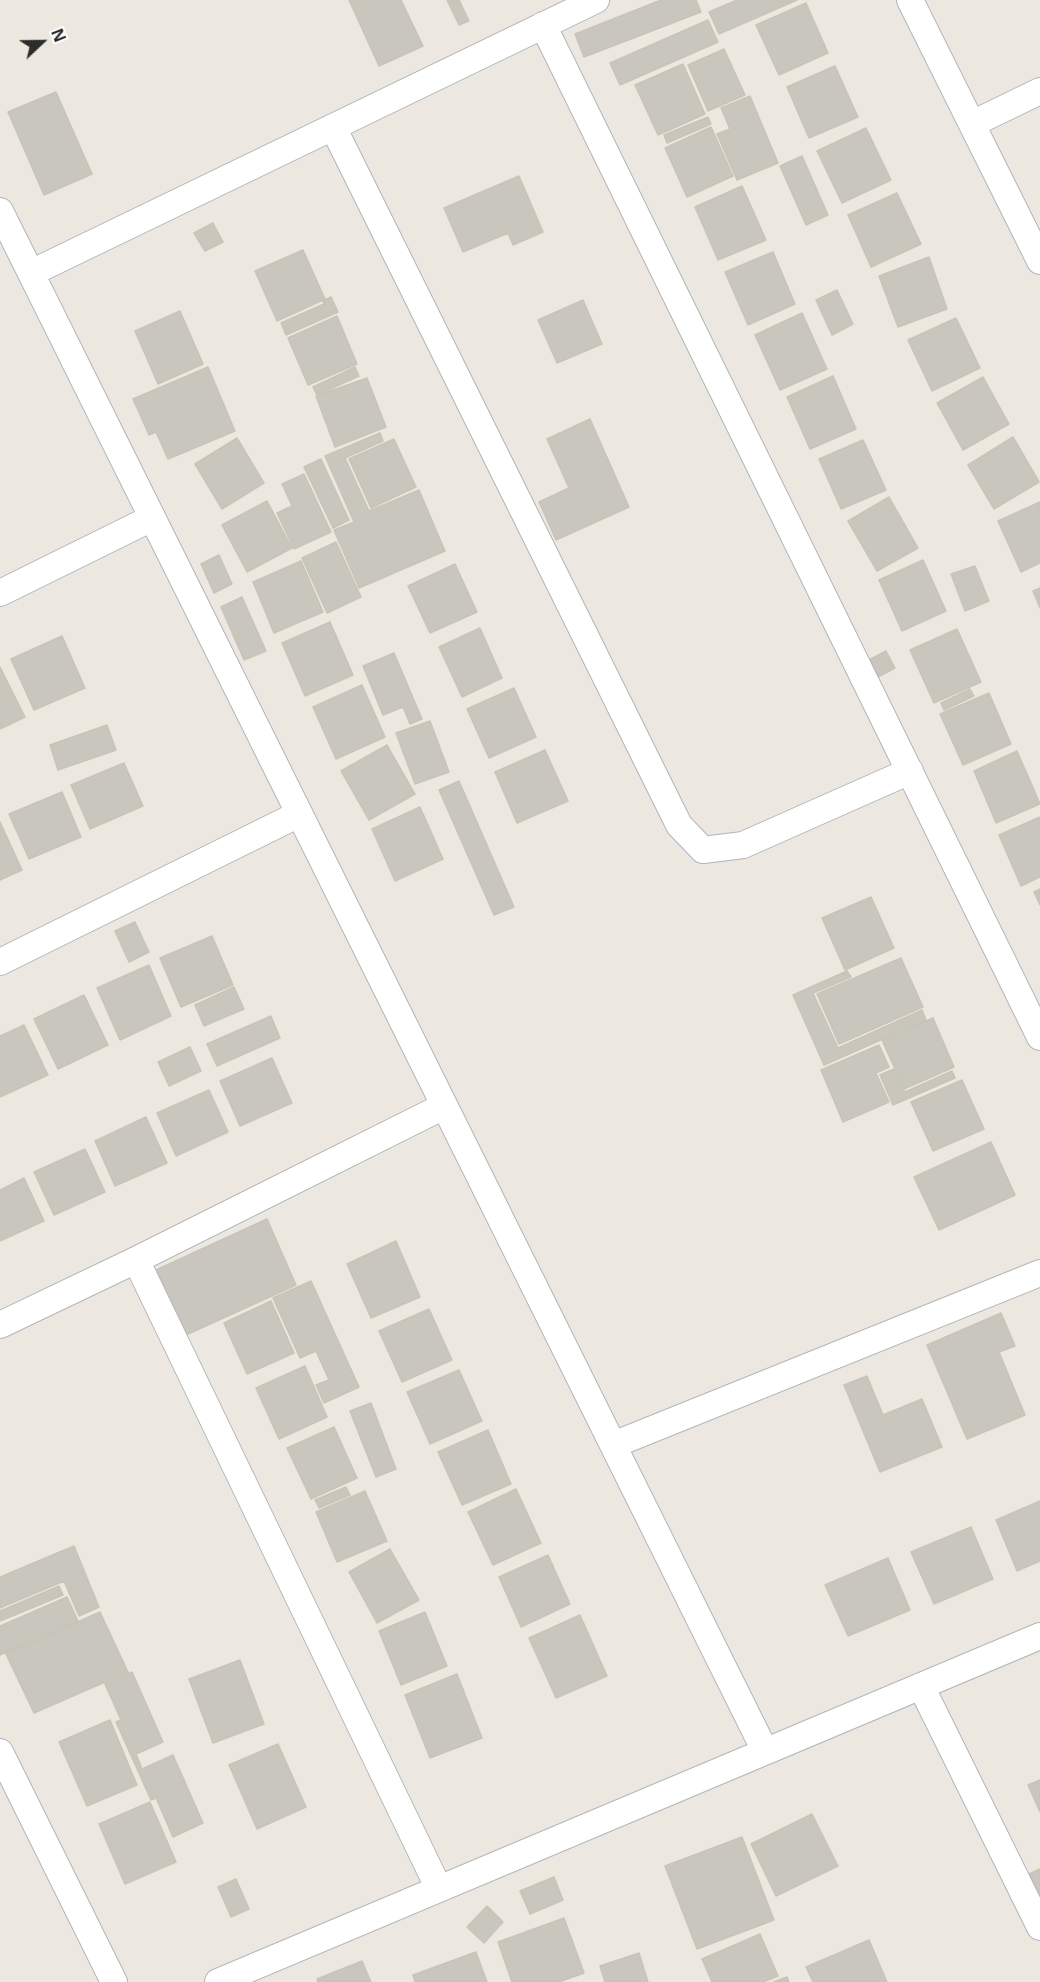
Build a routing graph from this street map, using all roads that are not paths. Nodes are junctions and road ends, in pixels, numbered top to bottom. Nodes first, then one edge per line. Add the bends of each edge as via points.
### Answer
1 (596, 0) edge
2 (910, 0) edge
3 (543, 26) junction
4 (1040, 91) edge
5 (972, 124) junction
6 (333, 127) junction
7 (0, 211) edge
8 (1040, 261) edge
9 (31, 273) junction
10 (152, 518) junction
11 (0, 593) edge
12 (910, 771) junction
13 (299, 814) junction
14 (0, 962) edge
15 (1040, 1037) edge
16 (444, 1106) junction
17 (136, 1260) junction
18 (1040, 1273) edge
19 (0, 1325) edge
20 (613, 1445) junction
21 (1040, 1636) edge
22 (921, 1686) junction
23 (765, 1751) junction
24 (0, 1752) edge
25 (439, 1889) junction
26 (1040, 1927) edge
27 (114, 1982) edge
28 (218, 1982) edge

1 - 3 street
2 - 5 street
3 - 6 street
3 - 12 street
4 - 5 street
5 - 8 street
6 - 9 street
6 - 12 street via 678,825 703,850 743,845
7 - 9 street
9 - 10 street
10 - 11 street
10 - 13 street
12 - 15 street
13 - 14 street
13 - 16 street
16 - 17 street
16 - 20 street
17 - 19 street
17 - 25 street
18 - 20 street
20 - 23 street
21 - 22 street
22 - 23 street
22 - 26 street
23 - 25 street
24 - 27 street
25 - 28 street

